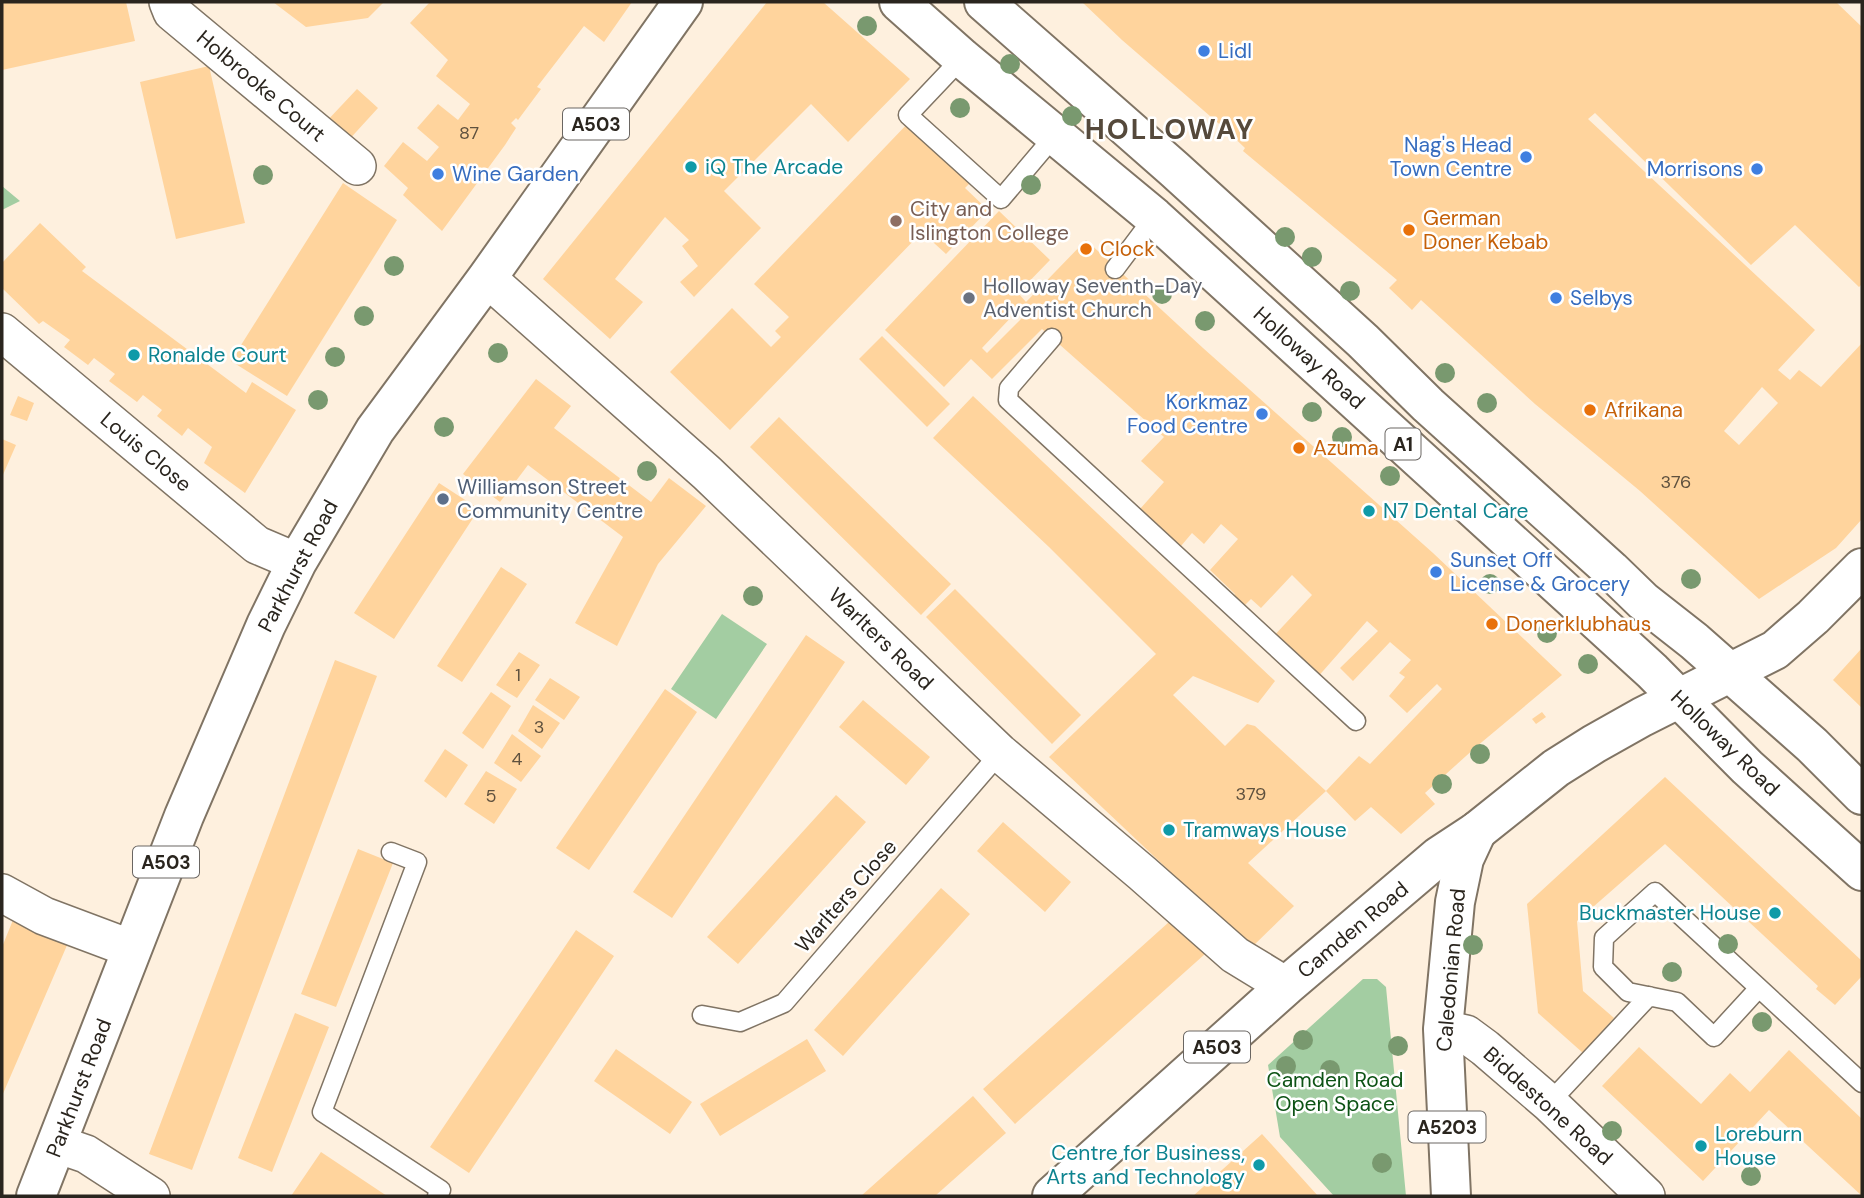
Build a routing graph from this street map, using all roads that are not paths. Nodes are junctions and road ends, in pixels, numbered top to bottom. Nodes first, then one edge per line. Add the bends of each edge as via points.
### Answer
1 (168, 2) edge
2 (683, 2) edge
3 (899, 2) edge
4 (984, 2) edge
5 (962, 58) junction
6 (1056, 134) junction
7 (357, 166) dead end
8 (1154, 216) junction
9 (1115, 269) dead end
10 (487, 278) junction
11 (2, 332) edge
12 (1052, 338) dead end
13 (297, 562) junction
14 (1862, 568) edge
15 (1731, 674) junction
16 (1680, 699) junction
17 (1356, 721) dead end
18 (1000, 753) junction
19 (1862, 794) edge
20 (1477, 831) junction
21 (391, 852) dead end
22 (1862, 871) edge
23 (2, 893) edge
24 (132, 949) junction
25 (1286, 986) junction
26 (1758, 989) junction
27 (1649, 996) junction
28 (702, 1015) dead end
29 (1443, 1029) junction
30 (1862, 1083) edge
31 (1549, 1103) junction
32 (57, 1144) junction
33 (36, 1196) edge
34 (150, 1196) edge
35 (437, 1196) edge
36 (1052, 1196) edge
37 (1451, 1196) edge
38 (1646, 1196) edge

1 - 7 street, Holbrooke Court via 173,12
2 - 10 main road, Parkhurst Road / A503
3 - 5 main road, Holloway Road / A1
4 - 15 main road, A1 via 1354,332 1643,601
5 - 6 main road, Holloway Road / A1
5 - 6 lane via 908,115 1001,199
6 - 8 main road, Holloway Road / A1
8 - 9 lane
8 - 16 main road, Holloway Road / A1
10 - 13 main road, Parkhurst Road / A503 via 375,429
10 - 18 street, Warlters Road via 707,473
11 - 13 street, Louis Close via 257,545
12 - 17 lane via 1009,388 1009,400
13 - 24 main road, Parkhurst Road / A503 via 225,719
14 - 15 main road, A503 via 1788,640
15 - 16 main road, A503
15 - 19 main road, A1
16 - 20 main road, Camden Road / A503 via 1566,762
16 - 22 main road, Holloway Road / A1
18 - 25 street, Warlters Road via 1235,955
18 - 28 lane, Warlters Close via 784,1003 740,1021
20 - 25 main road, Camden Road / A503 via 1439,856
20 - 29 main road, Caledonian Road / A5203 via 1455,902
21 - 35 lane via 417,862 322,1112 441,1190
23 - 24 street via 44,916
24 - 32 main road, Parkhurst Road / A503
25 - 36 main road, Camden Road / A503
26 - 27 lane via 1714,1037 1677,1002
26 - 27 lane via 1655,892 1604,938 1603,967 1628,992
26 - 30 lane
27 - 31 lane
29 - 31 street, Biddestone Road via 1466,1034
29 - 37 main road, Caledonian Road / A5203
31 - 38 street, Biddestone Road
32 - 33 main road, Parkhurst Road / A503
32 - 34 street via 86,1154

